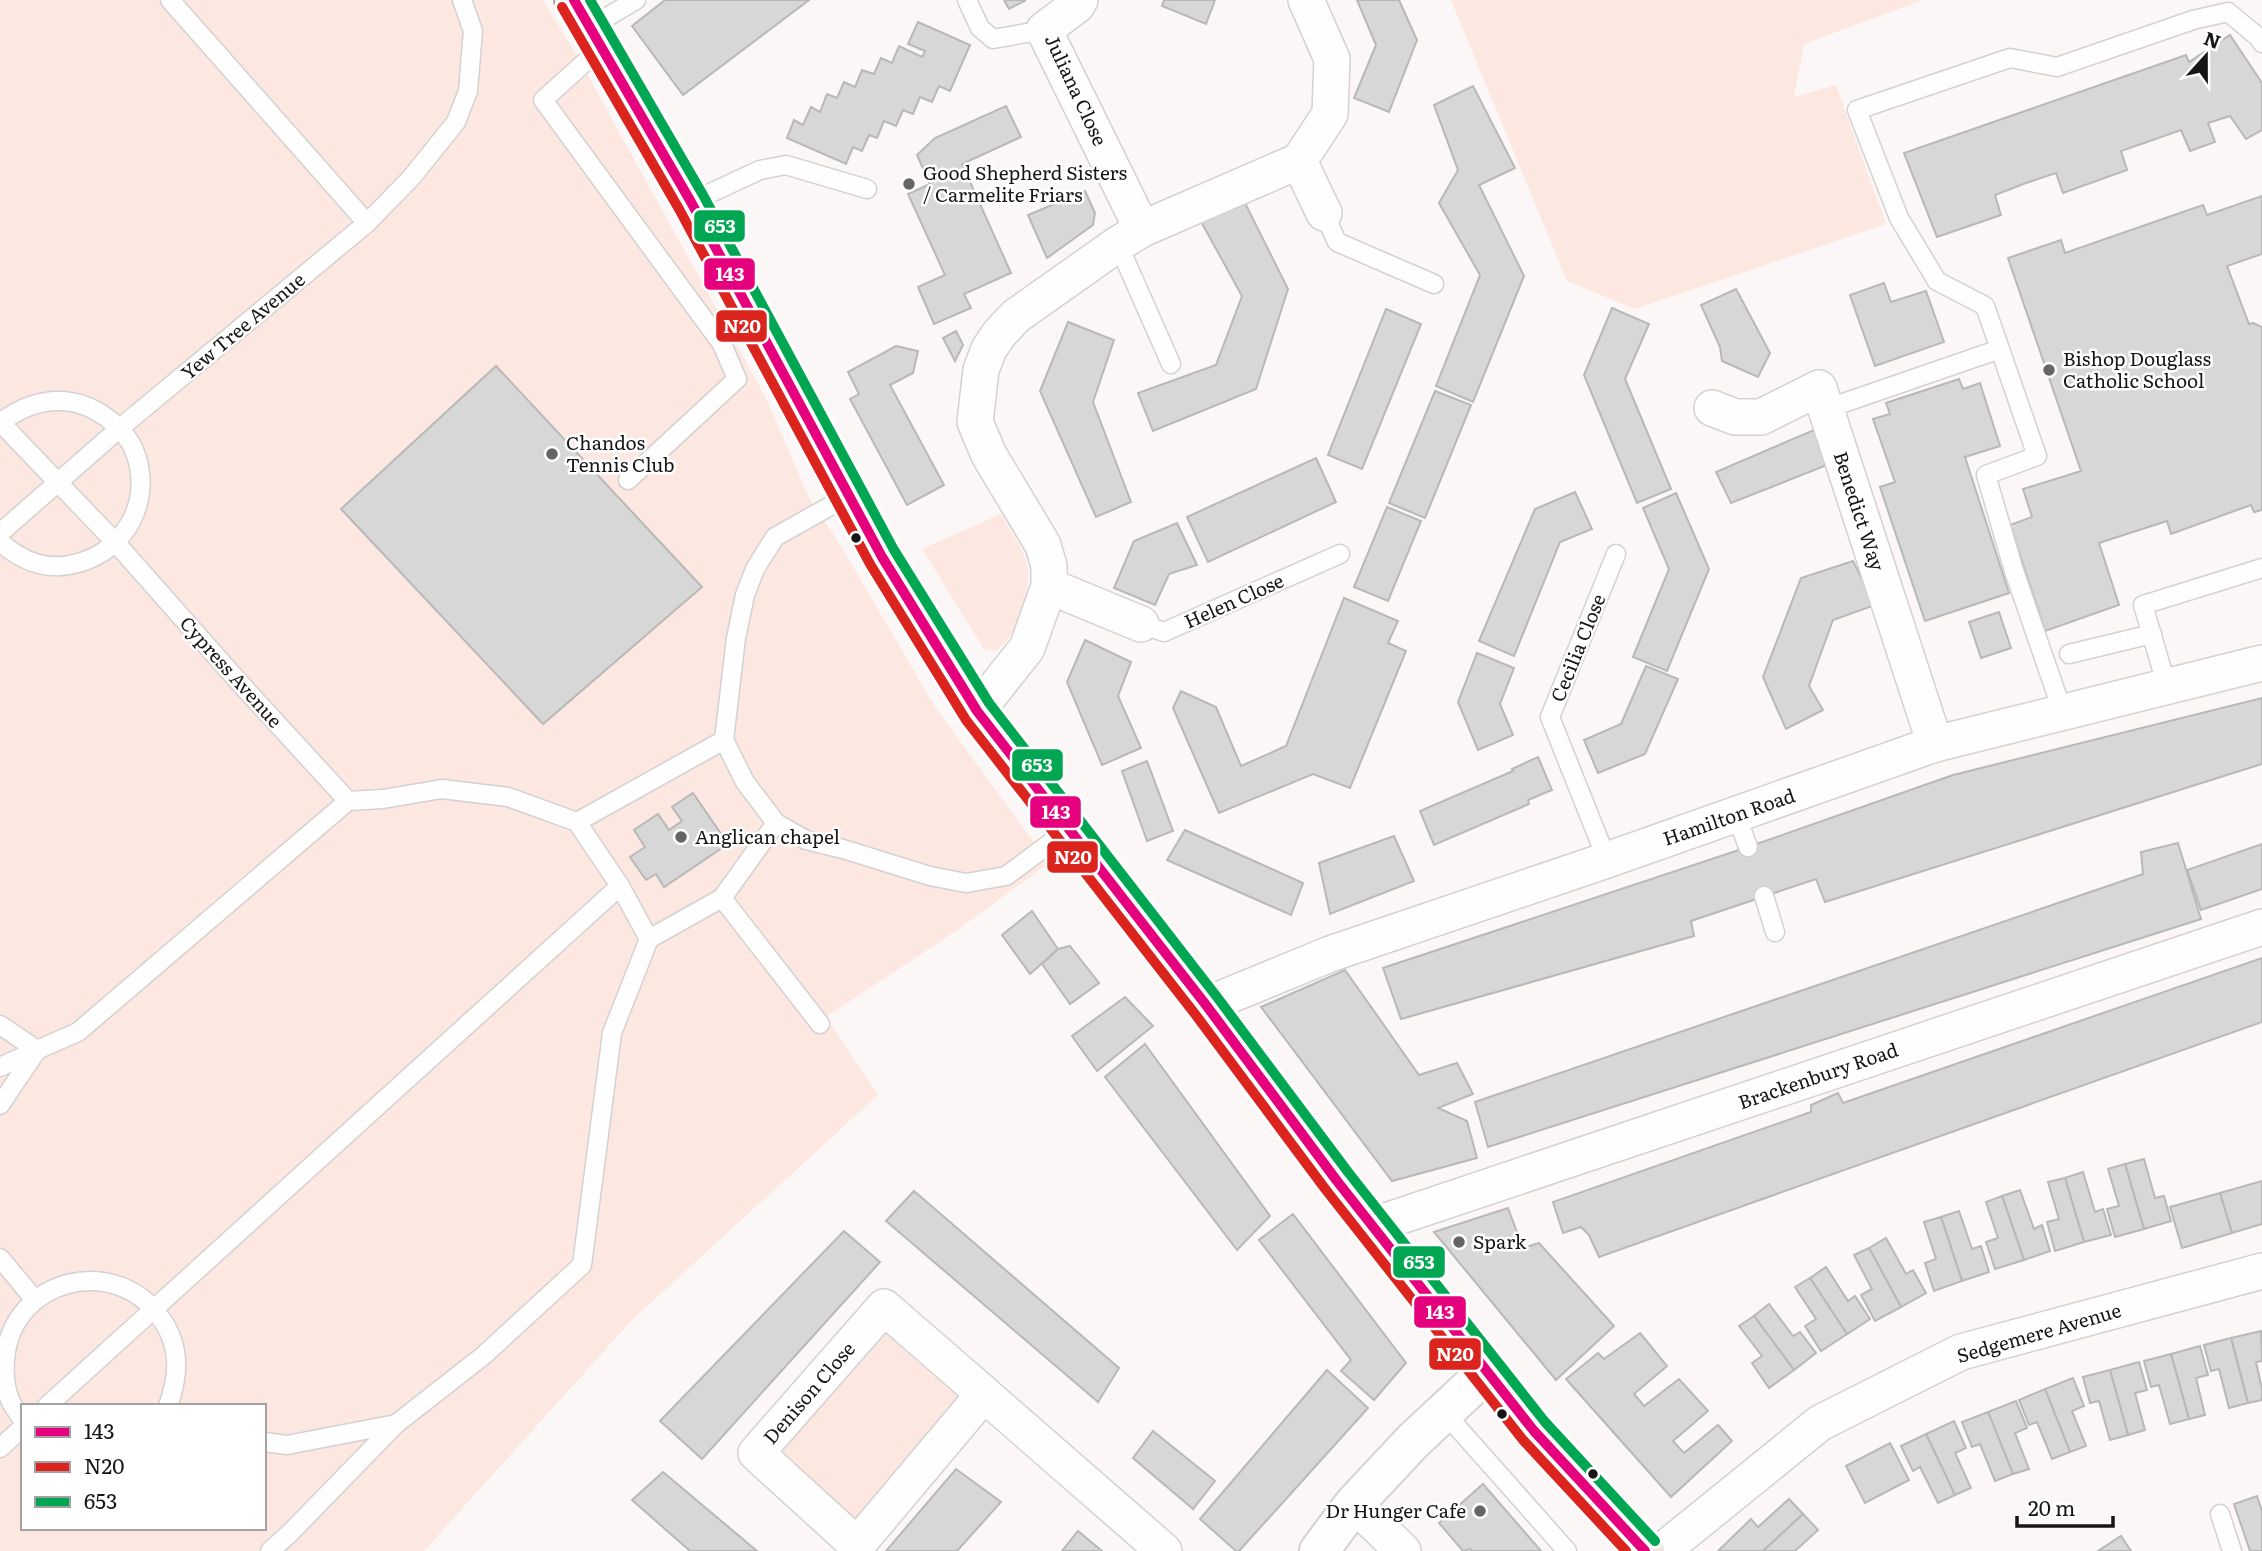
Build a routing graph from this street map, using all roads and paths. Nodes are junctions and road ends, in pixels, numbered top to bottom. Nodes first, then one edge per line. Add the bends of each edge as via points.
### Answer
1 (170, 0) edge
2 (463, 0) edge
3 (636, 0) edge
4 (967, 0) edge
5 (1080, 0) edge
6 (1306, 0) edge
7 (589, 24) edge
8 (1044, 30) junction
9 (2262, 43) edge
10 (1299, 162) junction
11 (867, 189) dead end
12 (691, 202) junction
13 (1324, 213) joint
14 (367, 223) junction
15 (1130, 237) junction
16 (1434, 284) dead end
17 (2000, 349) junction
18 (1171, 364) dead end
19 (1712, 408) dead end
20 (1826, 409) junction
21 (0, 423) edge
22 (120, 428) junction
23 (628, 480) dead end
24 (58, 482) junction
25 (850, 495) junction
26 (0, 533) edge
27 (0, 542) edge
28 (116, 543) junction
29 (1340, 554) dead end
30 (1616, 554) dead end
31 (2262, 568) edge
32 (1049, 586) junction
33 (1141, 624) joint
34 (2152, 634) junction
35 (2069, 654) dead end
36 (2262, 663) edge
37 (2167, 687) junction
38 (977, 711) junction
39 (2063, 713) junction
40 (724, 740) junction
41 (1935, 744) junction
42 (348, 800) junction
43 (1736, 814) junction
44 (577, 822) junction
45 (776, 823) junction
46 (1068, 830) junction
47 (1748, 846) dead end
48 (1607, 860) junction
49 (620, 886) junction
50 (1764, 895) dead end
51 (722, 898) junction
52 (2262, 928) edge
53 (1774, 932) dead end
54 (649, 939) junction
55 (1206, 1005) junction
56 (820, 1024) dead end
57 (0, 1025) edge
58 (37, 1050) junction
59 (0, 1068) edge
60 (0, 1105) edge
61 (1374, 1225) junction
62 (0, 1258) edge
63 (2262, 1271) edge
64 (36, 1300) junction
65 (154, 1308) junction
66 (1488, 1371) junction
67 (984, 1394) junction
68 (49, 1404) edge
69 (169, 1404) edge
70 (1443, 1411) junction
71 (21, 1417) edge
72 (396, 1424) junction
73 (21, 1429) edge
74 (266, 1442) edge
75 (0, 1448) edge
76 (1354, 1504) junction
77 (2220, 1514) dead end
78 (270, 1551) edge
79 (1164, 1551) edge
80 (1319, 1551) edge
81 (1404, 1551) edge
82 (1567, 1551) edge
83 (1645, 1551) edge
84 (1662, 1551) edge
85 (2232, 1551) edge

1 - 14 lane
2 - 14 lane, Yew Tree Avenue via 473,31 468,91 456,122
3 - 7 lane
4 - 8 lane via 980,28 993,39
5 - 8 street, Juliana Close
6 - 10 street via 1332,59 1329,114
7 - 12 main road
7 - 23 lane via 543,100 722,344 737,379
8 - 15 street, Juliana Close
9 - 17 lane via 2228,12 2057,67 2010,58 1857,110 1899,218 1937,281 1985,306
10 - 13 street
10 - 15 street
11 - 12 lane via 786,165 760,170
12 - 25 main road
13 - 16 lane via 1337,242
14 - 22 lane, Yew Tree Avenue
15 - 18 lane
15 - 32 street via 1016,316 989,349 981,370 975,422 989,455 1043,545
17 - 20 lane
17 - 39 lane via 2037,456 1986,475
19 - 20 street via 1735,417 1761,417 1819,388
20 - 41 street, Benedict Way
21 - 22 lane via 23,408 48,401 75,402 99,411
21 - 24 lane, Cypress Avenue
22 - 24 lane, Yew Tree Avenue
22 - 28 lane via 134,449 141,473 140,499 131,523
24 - 26 lane, Yew Tree Avenue
24 - 28 lane, Cypress Avenue
25 - 38 main road via 882,557
25 - 40 lane via 775,537 755,569 736,638
27 - 28 lane via 16,555 41,565 68,566 94,559
28 - 42 lane, Cypress Avenue
29 - 33 lane, Helen Close via 1164,632
30 - 48 lane, Cecilia Close via 1550,717
31 - 34 lane via 2143,605
32 - 33 street, Helen Close
32 - 38 street via 1027,648
34 - 35 lane
34 - 37 lane
36 - 37 street, Hamilton Road
37 - 39 street, Hamilton Road
38 - 46 main road
39 - 41 street, Hamilton Road
40 - 44 lane
40 - 45 lane via 745,782
41 - 43 street, Hamilton Road
42 - 44 lane via 442,789 508,797
42 - 58 lane via 78,1032
43 - 47 lane
43 - 48 street, Hamilton Road
44 - 49 lane
45 - 46 lane via 806,840 966,883 1006,876
45 - 51 lane
46 - 55 main road
48 - 55 street, Hamilton Road via 1330,954
49 - 54 lane
49 - 65 lane
50 - 53 lane
51 - 54 lane
51 - 56 lane
52 - 61 street, Brackenbury Road
54 - 72 lane via 612,1033 582,1265 483,1356
55 - 61 main road
57 - 58 lane
58 - 59 lane
58 - 60 lane
61 - 66 main road
62 - 64 lane
63 - 84 street, Sedgemere Avenue via 1961,1352 1820,1423
64 - 65 lane via 58,1286 83,1280 109,1282 134,1291
64 - 71 lane via 17,1321 6,1346 4,1374
65 - 68 lane
65 - 69 lane via 170,1331 177,1357 176,1384
66 - 70 street
66 - 83 main road via 1534,1431
67 - 67 street, Denison Close via 884,1307 756,1453 857,1545
67 - 79 street, Denison Close
70 - 76 street
70 - 82 lane
72 - 74 lane via 286,1445
72 - 78 lane
73 - 75 lane
76 - 80 street
76 - 81 street
77 - 85 lane

